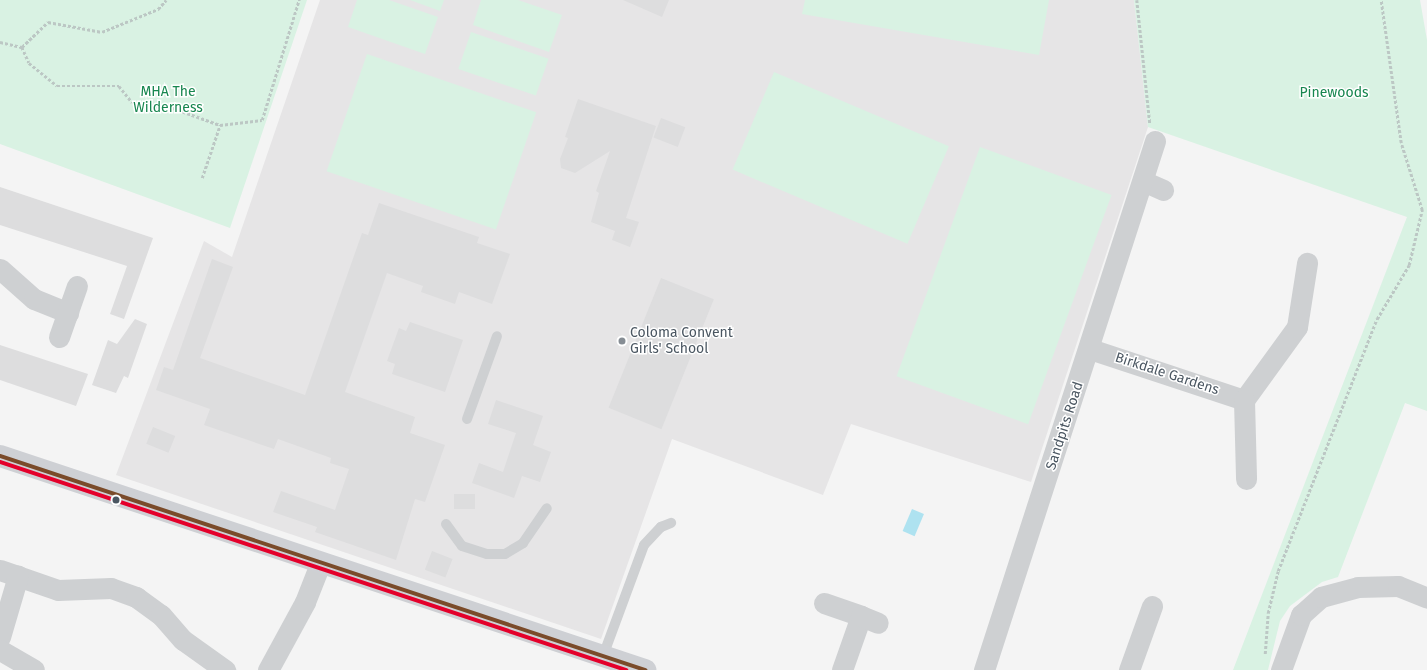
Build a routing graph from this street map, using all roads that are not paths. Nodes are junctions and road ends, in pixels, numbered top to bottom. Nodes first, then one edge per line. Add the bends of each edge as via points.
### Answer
1 (1155, 141) road end
2 (1143, 181) junction
3 (1163, 190) dead end
4 (1307, 263) dead end
5 (0, 269) edge
6 (77, 286) dead end
7 (68, 313) junction
8 (497, 336) dead end
9 (60, 337) dead end
10 (1090, 349) junction
11 (1244, 400) junction
12 (467, 419) dead end
13 (0, 456) edge
14 (1246, 480) dead end
15 (547, 508) dead end
16 (671, 523) dead end
17 (446, 524) dead end
18 (320, 564) junction
19 (9, 573) edge
20 (1427, 598) edge
21 (824, 604) dead end
22 (1152, 606) dead end
23 (0, 637) edge
24 (0, 650) edge
25 (608, 662) edge
26 (1272, 666) edge
27 (34, 670) edge
28 (225, 670) edge
29 (268, 670) edge
30 (645, 670) edge
31 (842, 670) edge
32 (984, 670) edge
33 (1129, 670) edge

1 - 2 street, Sandpits Road
2 - 3 street
2 - 10 street, Sandpits Road
4 - 11 street via 1296,327
5 - 7 street via 34,298
6 - 7 street
7 - 9 street
8 - 12 lane
10 - 11 street, Birkdale Gardens
10 - 32 street, Sandpits Road
11 - 14 street
13 - 18 street
15 - 17 lane via 523,543 505,554 487,554 467,548 452,537
16 - 25 lane via 661,527 644,546
18 - 25 street
18 - 29 street via 305,602
19 - 23 street
19 - 28 street via 58,590 111,588 136,597 161,615 183,640
20 - 26 street via 1398,586 1358,586 1321,597 1301,615
21 - 31 street via 869,620
22 - 33 street
24 - 27 street
25 - 30 street

